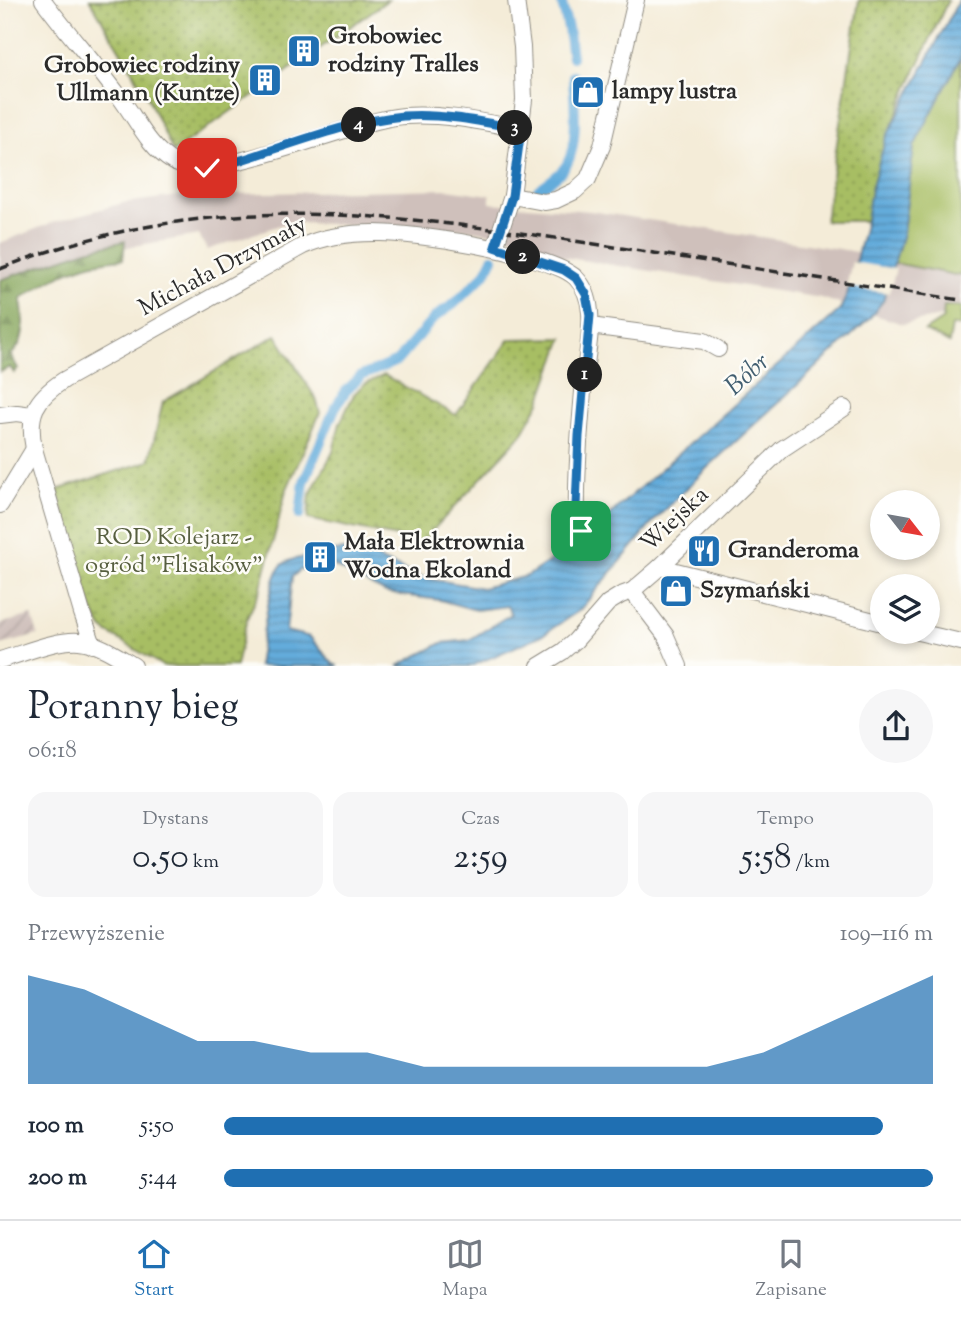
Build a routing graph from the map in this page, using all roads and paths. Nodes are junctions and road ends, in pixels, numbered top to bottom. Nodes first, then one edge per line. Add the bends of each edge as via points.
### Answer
1 (43, 0) edge
2 (516, 0) edge
3 (636, 0) edge
4 (521, 129) junction
5 (512, 196) junction
6 (495, 247) junction
7 (590, 326) junction
8 (719, 349) dead end
9 (844, 408) dead end
10 (0, 415) edge
11 (33, 415) junction
12 (34, 449) junction
13 (0, 505) edge
14 (581, 531) dead end
15 (660, 567) junction
16 (632, 591) junction
17 (870, 620) edge
18 (940, 637) edge
19 (961, 642) edge
20 (101, 654) edge
21 (0, 660) edge
22 (134, 666) edge
23 (539, 666) edge
24 (679, 666) edge

1 - 4 street via 158,150 186,167 222,166 355,125 397,117 441,117
2 - 4 street via 525,86
3 - 5 street via 593,170 581,186 556,200
4 - 5 street
5 - 6 street
6 - 7 street, Michała Drzymały via 571,274 586,294
6 - 11 street, Michała Drzymały via 357,233 316,240 50,388
7 - 8 street via 704,341
7 - 14 street, Michała Drzymały via 579,436 577,519
9 - 15 street, Wiejska via 782,449
10 - 11 street
11 - 12 street
12 - 13 street
12 - 20 street via 82,613
15 - 16 street, Wiejska
15 - 17 street
16 - 23 street, Wiejska via 608,603 575,641
16 - 24 street via 666,636
18 - 19 street
20 - 21 street via 72,641
20 - 22 street

